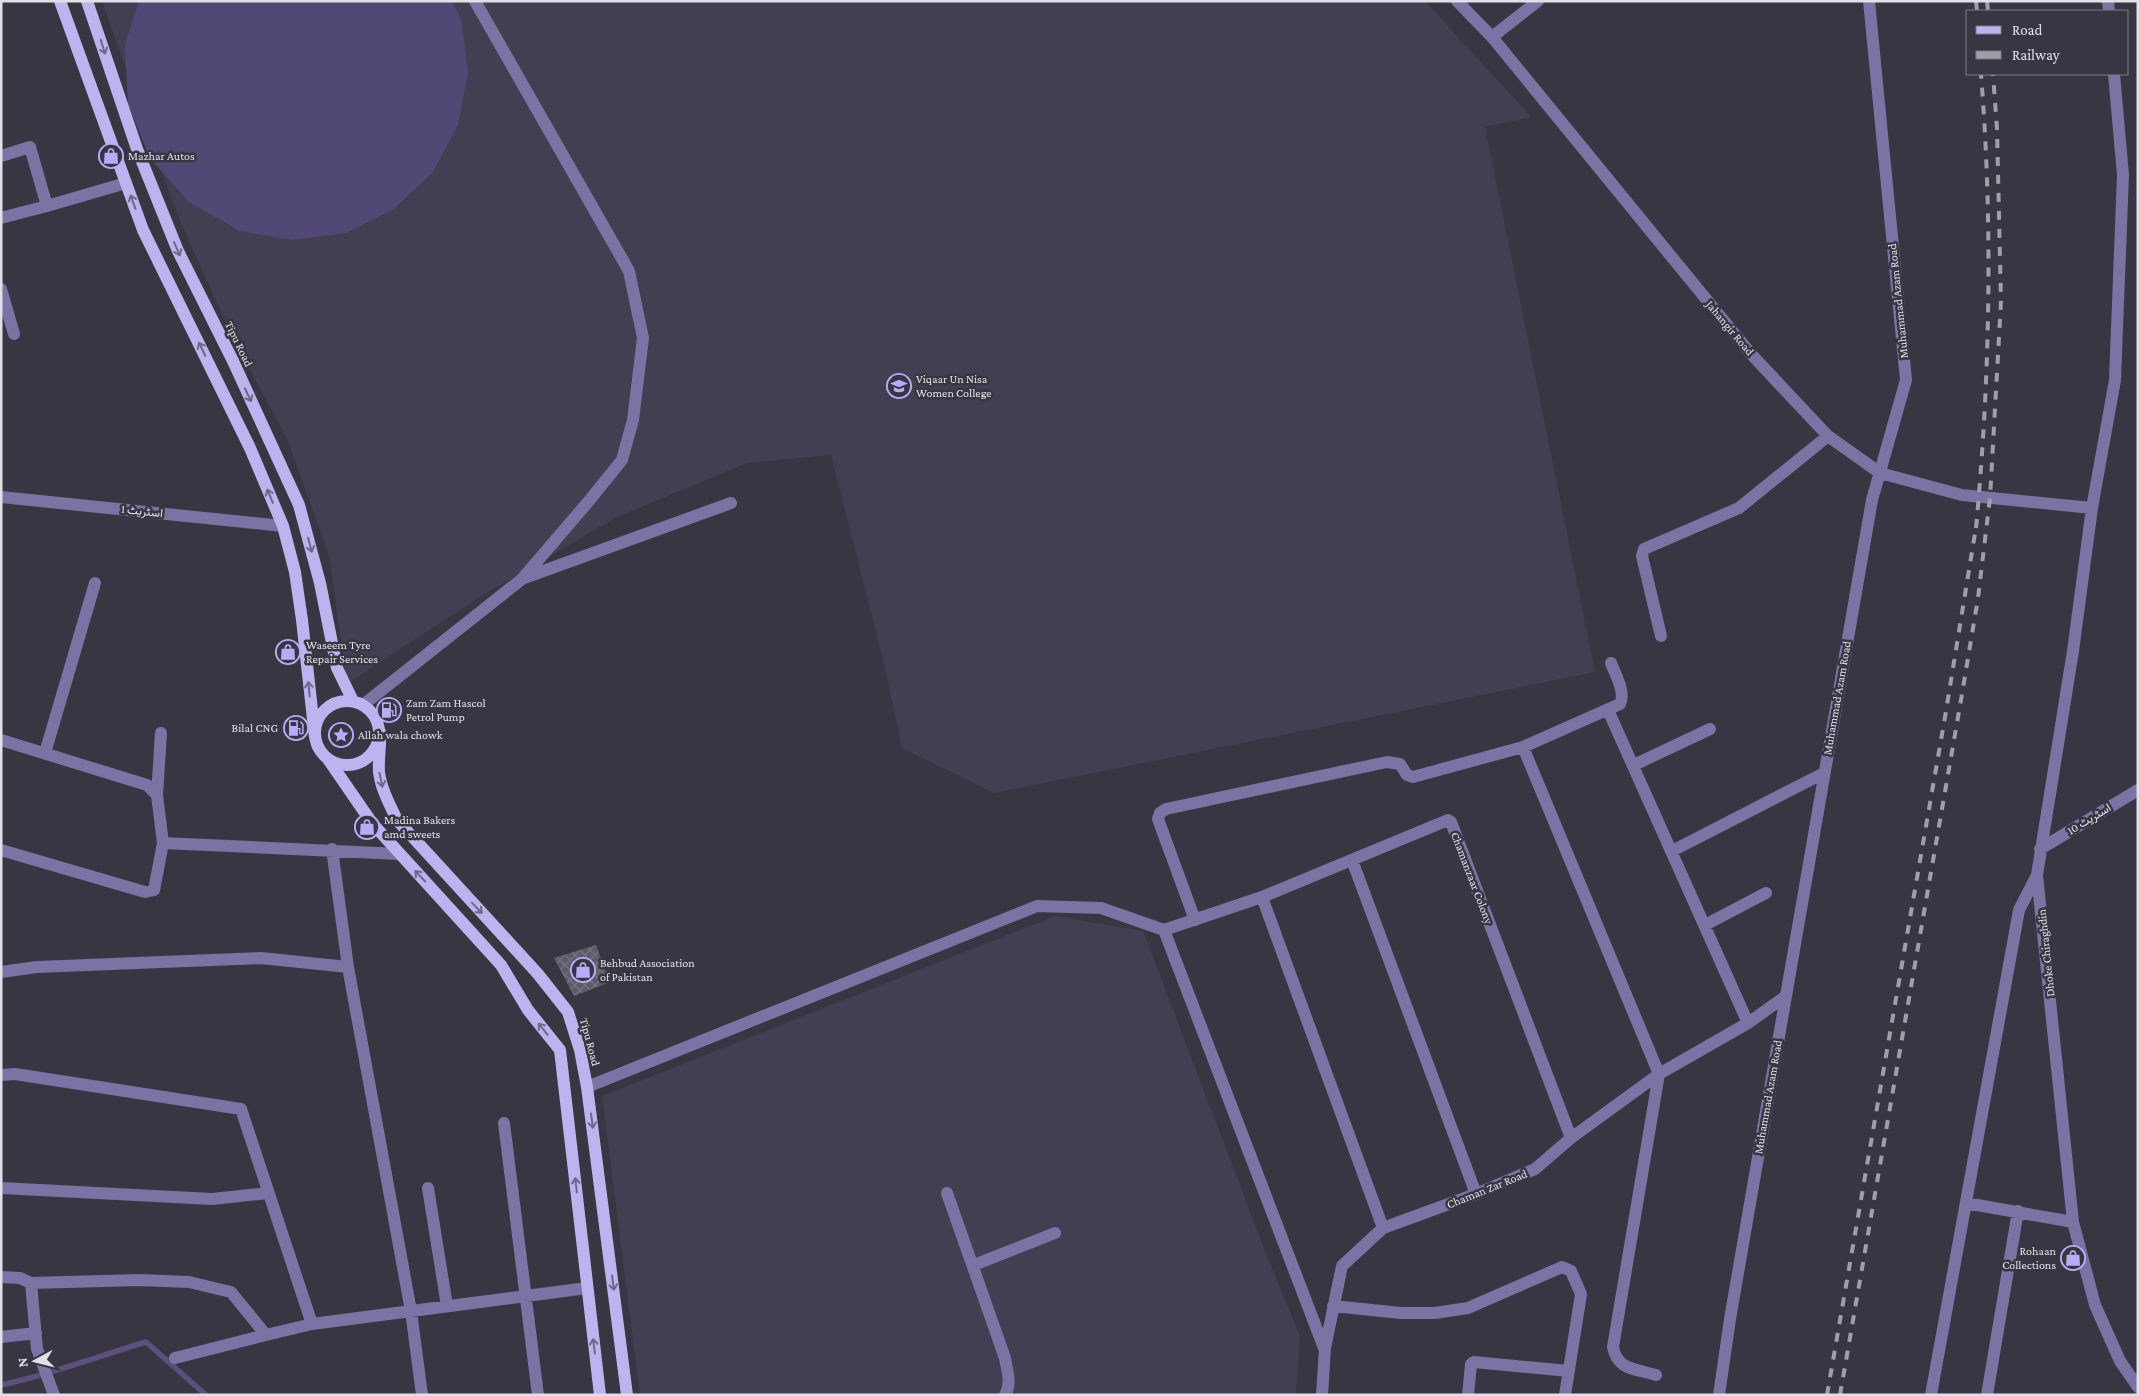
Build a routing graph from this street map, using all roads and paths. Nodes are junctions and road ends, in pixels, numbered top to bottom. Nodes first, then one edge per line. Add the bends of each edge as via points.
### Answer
1 (60, 1) edge
2 (87, 1) edge
3 (475, 1) edge
4 (1458, 1) edge
5 (1538, 1) edge
6 (1869, 1) edge
7 (1492, 37) junction
8 (2114, 75) edge
9 (1, 156) edge
10 (126, 183) junction
11 (46, 206) junction
12 (1, 218) edge
13 (1, 290) edge
14 (14, 334) dead end
15 (1828, 436) junction
16 (1880, 472) junction
17 (1, 497) edge
18 (731, 504) dead end
19 (2092, 508) junction
20 (283, 526) junction
21 (522, 578) junction
22 (95, 583) dead end
23 (1661, 636) dead end
24 (1611, 663) dead end
25 (358, 703) junction
26 (1608, 710) junction
27 (1710, 729) dead end
28 (380, 732) junction
29 (161, 734) dead end
30 (315, 737) junction
31 (1, 740) edge
32 (1523, 747) junction
33 (45, 753) junction
34 (328, 759) junction
35 (1634, 765) junction
36 (1824, 773) junction
37 (2138, 790) edge
38 (157, 795) junction
39 (163, 843) junction
40 (332, 849) junction
41 (2040, 849) junction
42 (1, 850) edge
43 (1672, 850) junction
44 (400, 854) junction
45 (1352, 860) junction
46 (2037, 875) junction
47 (1766, 893) dead end
48 (1262, 897) junction
49 (1195, 920) junction
50 (1705, 925) junction
51 (1164, 930) junction
52 (348, 967) junction
53 (1, 972) edge
54 (1786, 996) junction
55 (1748, 1023) junction
56 (1, 1074) edge
57 (1659, 1074) junction
58 (587, 1086) junction
59 (504, 1123) dead end
60 (1571, 1138) junction
61 (1, 1188) edge
62 (428, 1188) dead end
63 (268, 1193) junction
64 (947, 1193) dead end
65 (1476, 1194) junction
66 (1966, 1203) junction
67 (2018, 1211) junction
68 (2073, 1222) junction
69 (1383, 1228) junction
70 (1054, 1234) dead end
71 (974, 1265) junction
72 (1, 1277) edge
73 (31, 1283) junction
74 (588, 1288) junction
75 (526, 1296) junction
76 (446, 1306) junction
77 (1333, 1306) junction
78 (411, 1311) junction
79 (312, 1324) junction
80 (36, 1333) junction
81 (266, 1335) junction
82 (1, 1337) edge
83 (1325, 1348) junction
84 (175, 1358) dead end
85 (1569, 1371) junction
86 (1656, 1375) dead end
87 (2138, 1387) edge
88 (52, 1391) edge
89 (422, 1395) edge
90 (538, 1395) edge
91 (600, 1395) edge
92 (628, 1395) edge
93 (1005, 1395) edge
94 (1322, 1395) edge
95 (1468, 1395) edge
96 (1565, 1395) edge
97 (1719, 1395) edge
98 (1931, 1395) edge
99 (1986, 1395) edge

1 - 10 main road
2 -> 25 main road, Tipu Road via 137,149 178,251 299,505 320,582 337,668
3 - 21 street via 629,271 643,338 633,420 622,460
4 - 7 street, Jahangir Road
5 - 7 street
6 - 16 street, Muhammad Azam Road via 1906,380
7 - 15 street, Jahangir Road via 1751,354
8 - 19 street, Dhoke Chiraghdin via 2123,175 2115,380
9 - 11 street via 30,147
10 - 11 street
20 -> 10 main road via 250,448 144,230
11 - 12 street
13 - 14 street
15 - 16 street, Jahangir Road
15 - 23 street via 1739,508 1644,549 1642,556
16 - 19 street, Jahangir Road via 1962,495
16 - 36 street, Muhammad Azam Road via 1872,500
17 - 20 street, اسٹریٹ 1
18 - 21 street
19 - 41 street, Dhoke Chiraghdin via 2073,651
30 -> 20 main road via 299,601
21 - 25 street
22 - 33 street
24 - 26 street via 1622,699 1620,704
25 - 28 main road via 375,716
25 - 30 main road via 341,701 326,710 316,725
26 - 32 street
26 - 35 street
27 - 35 street
28 - 34 main road via 377,746 368,758 356,765 341,765
28 -> 58 main road, Tipu Road via 379,770 383,789 397,820 538,974 568,1012
29 - 38 street
30 - 34 main road via 319,749
31 - 33 street
32 - 49 street via 1413,776 1408,775 1400,764 1388,762 1166,809 1158,819
32 - 57 street
33 - 38 street via 147,785
34 - 44 main road via 372,823
35 - 43 street
36 - 43 street
36 - 54 street, Muhammad Azam Road
37 - 41 street, اسٹریٹ 10
38 - 39 street
39 - 40 street
39 - 42 street via 154,890 145,892
40 - 44 street
40 - 52 street
41 - 46 street, Dhoke Chiraghdin
43 - 50 street
74 -> 44 main road via 560,1050 528,1010 501,965
45 - 48 street, Chamanzaar Colony
45 - 60 street, Chamanzaar Colony via 1443,820 1451,822
45 - 65 street
46 - 66 street via 2019,910
46 - 68 street, Dhoke Chiraghdin
47 - 50 street
48 - 49 street, Chamanzaar Colony
48 - 69 street
49 - 51 street, Chamanzaar Colony
50 - 55 street
51 - 58 street via 1101,908 1037,906
51 - 83 street
52 - 53 street via 260,958 37,967
52 - 78 street
54 - 55 street, Chaman Zar Road
54 - 97 street, Muhammad Azam Road
55 - 57 street, Chaman Zar Road
56 - 63 street via 241,1109
57 - 60 street, Chaman Zar Road
57 - 86 street via 1614,1347 1615,1358 1622,1365
58 -> 92 main road, Tipu Road
59 - 75 street
60 - 65 street, Chaman Zar Road via 1535,1169
61 - 63 street via 192,1199
62 - 76 street
63 - 79 street
64 - 71 street
65 - 69 street, Chaman Zar Road
66 - 67 street
66 - 98 street
67 - 68 street
67 - 99 street
68 - 87 street, Dhoke Chiraghdin via 2095,1305 2120,1361
69 - 77 street, Chaman Zar Road via 1342,1266
70 - 71 street
71 - 93 street via 1005,1358 1009,1378
72 - 73 street via 20,1278
73 - 80 street
73 - 81 street via 189,1282 231,1292
74 - 75 street
91 -> 74 main road
75 - 76 street
75 - 90 street
76 - 78 street
77 - 83 street, Chaman Zar Road
77 - 85 street via 1401,1313 1435,1313 1468,1308 1562,1267 1571,1271 1580,1294
78 - 79 street
78 - 89 street
79 - 81 street
80 - 82 street
80 - 88 street via 40,1362
81 - 84 street
83 - 94 street, Chaman Zar Road
85 - 95 street via 1474,1362 1471,1364
85 - 96 street

